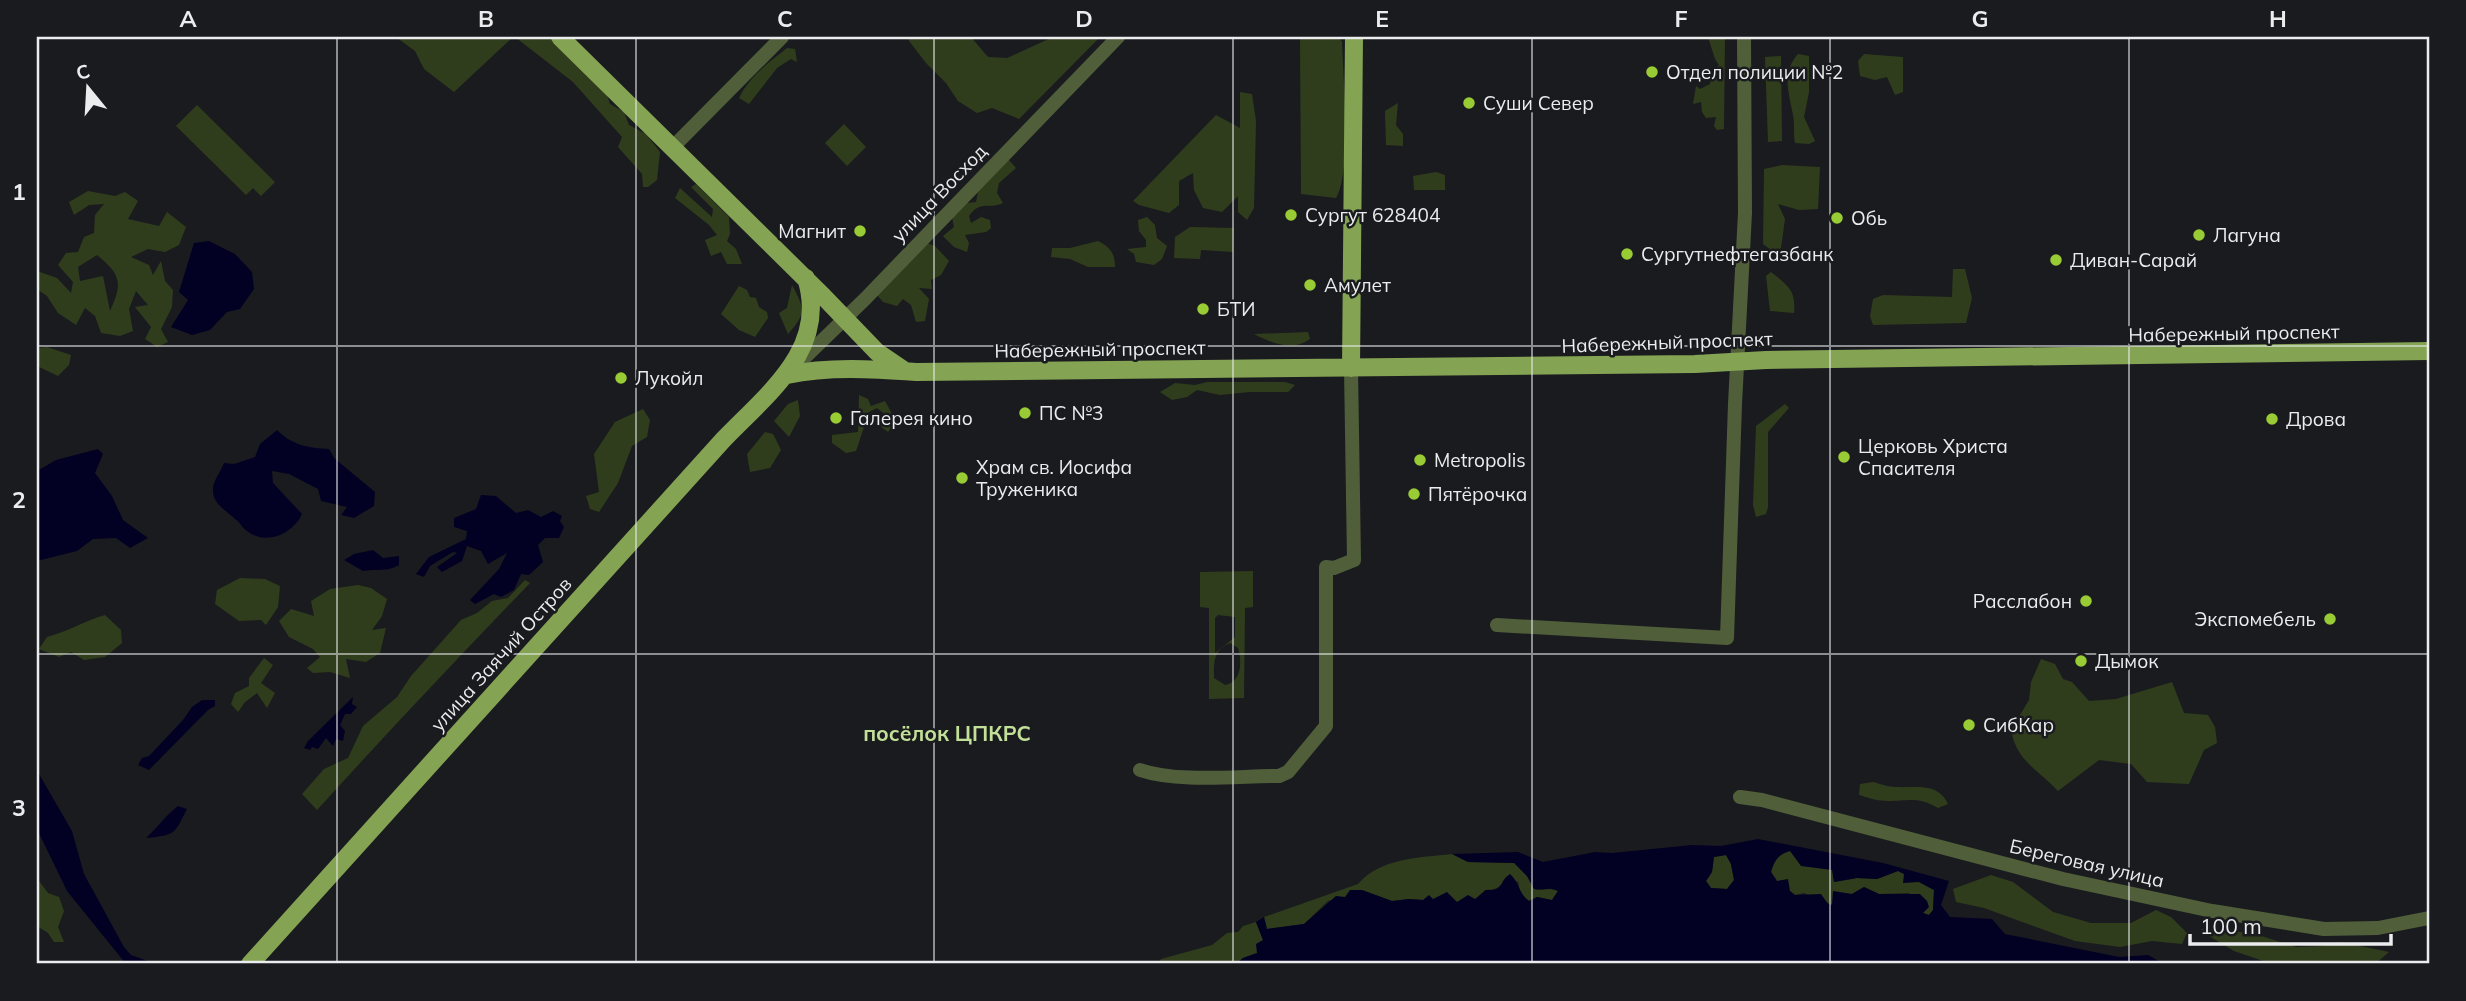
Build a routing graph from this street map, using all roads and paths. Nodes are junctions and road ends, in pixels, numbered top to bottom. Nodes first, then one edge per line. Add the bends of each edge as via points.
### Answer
1 (560, 37) edge
2 (782, 37) edge
3 (1118, 37) edge
4 (1354, 37) edge
5 (1744, 37) edge
6 (672, 148) junction
7 (806, 278) junction
8 (844, 318) junction
9 (2429, 351) edge
10 (1737, 362) junction
11 (1351, 368) junction
12 (905, 371) junction
13 (787, 375) junction
14 (1497, 625) dead end
15 (1139, 770) dead end
16 (1740, 797) dead end
17 (2429, 918) edge
18 (250, 964) edge

1 - 6 main road
2 - 6 street
3 - 8 street, улица Восход
4 - 11 main road
5 - 10 street via 1745,213
6 - 7 main road
7 - 8 main road
7 - 13 main road, улица Заячий Остров via 811,323
8 - 12 main road via 877,352
8 - 13 street, улица Восход
9 - 10 main road, Набережный проспект
10 - 11 main road, Набережный проспект
10 - 14 street via 1727,638
11 - 12 main road, Набережный проспект
11 - 15 street via 1354,560 1326,567 1326,726 1288,772 1279,776 1191,776
12 - 13 main road, Набережный проспект
13 - 18 main road, улица Заячий Остров
16 - 17 street, Береговая улица via 2063,879 2212,911 2324,929 2378,929

